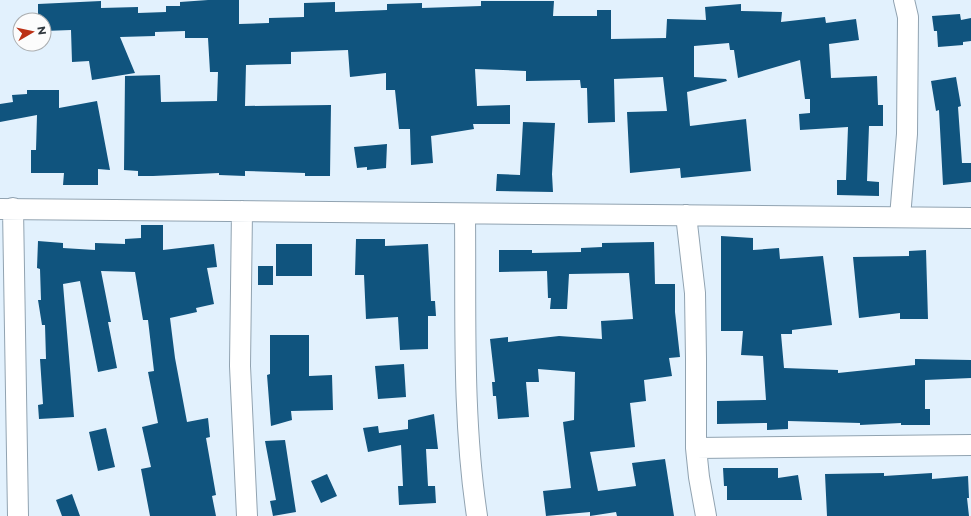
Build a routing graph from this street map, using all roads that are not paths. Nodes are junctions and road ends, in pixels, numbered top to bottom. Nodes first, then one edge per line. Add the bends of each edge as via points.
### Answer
1 (904, 0) edge
2 (7, 209) edge
3 (242, 211) junction
4 (465, 214) junction
5 (686, 215) junction
6 (900, 217) junction
7 (971, 218) edge
8 (8, 439) edge
9 (971, 445) edge
10 (696, 448) junction
11 (18, 516) edge
12 (247, 516) edge
13 (477, 516) edge
14 (706, 516) edge

1 - 6 street via 908,17 908,134
2 - 3 street
2 - 8 street
3 - 4 street
3 - 12 street via 240,366
4 - 5 street
4 - 13 street via 468,421 470,471
5 - 6 street
5 - 10 street via 695,293
6 - 7 street
8 - 11 street
9 - 10 street
10 - 14 street via 698,477

